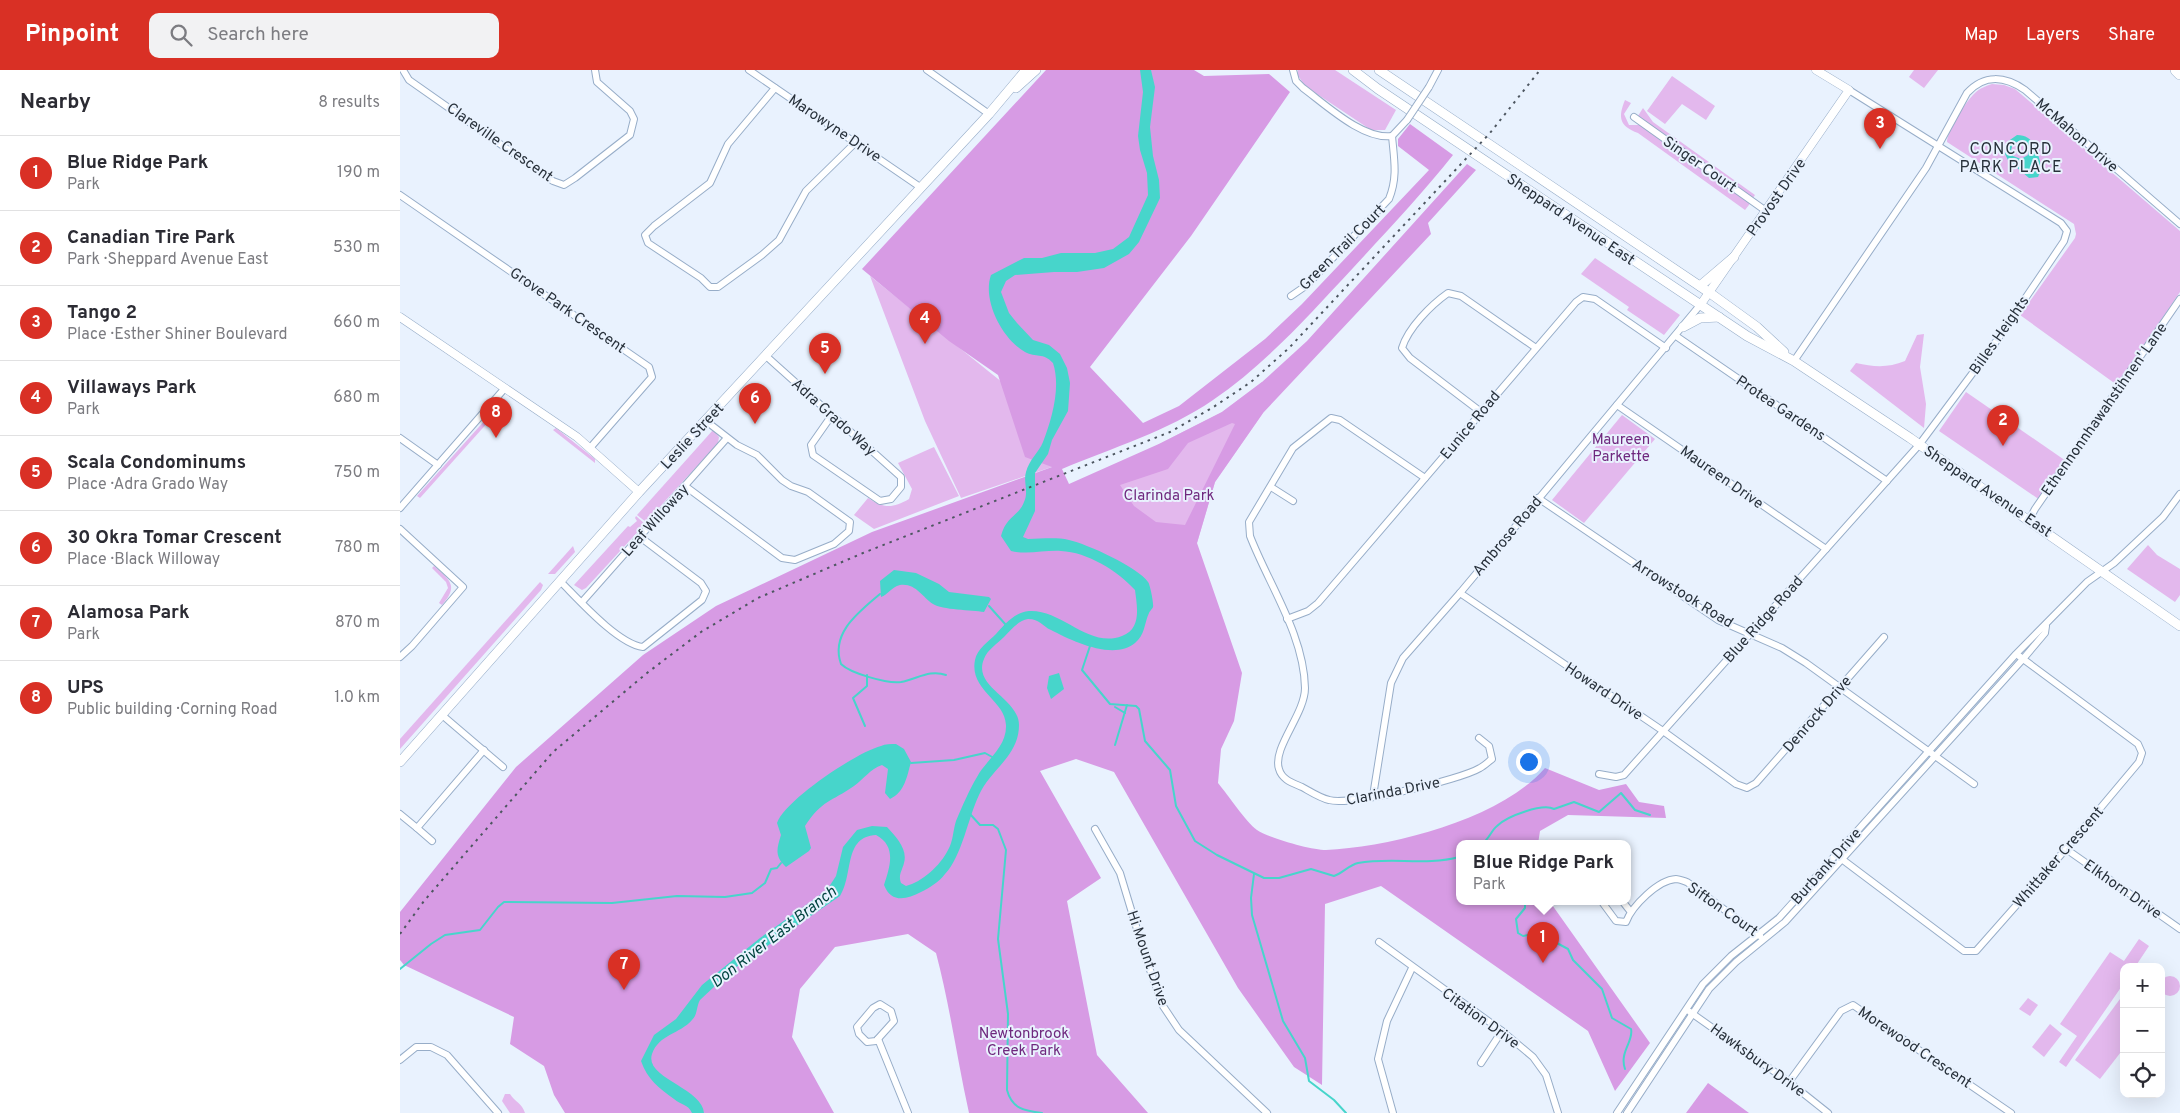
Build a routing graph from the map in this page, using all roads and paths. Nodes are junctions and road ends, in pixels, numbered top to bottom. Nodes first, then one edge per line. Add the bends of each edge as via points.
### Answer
1 (403, 70) edge
2 (595, 70) edge
3 (749, 70) edge
4 (928, 70) edge
5 (1026, 70) edge
6 (1036, 70) edge
7 (1293, 70) edge
8 (1353, 70) edge
9 (1379, 70) edge
10 (1816, 70) edge
11 (2176, 70) edge
12 (1436, 71) edge
13 (2180, 74) edge
14 (776, 88) junction
15 (1850, 90) junction
16 (989, 114) junction
17 (1634, 117) dead end
18 (1392, 136) junction
19 (856, 142) junction
20 (1937, 146) junction
21 (920, 187) junction
22 (400, 195) edge
23 (1766, 211) junction
24 (2180, 224) edge
25 (1734, 257) junction
26 (1700, 286) junction
27 (1710, 293) junction
28 (1291, 296) dead end
29 (2180, 299) edge
30 (1702, 304) junction
31 (1719, 316) junction
32 (400, 317) edge
33 (1684, 327) junction
34 (1676, 336) junction
35 (1536, 348) junction
36 (1666, 348) junction
37 (766, 356) junction
38 (1794, 361) junction
39 (505, 388) junction
40 (1617, 405) junction
41 (1481, 412) junction
42 (832, 415) junction
43 (706, 421) junction
44 (400, 438) edge
45 (727, 438) junction
46 (1919, 445) junction
47 (590, 448) junction
48 (438, 465) junction
49 (1426, 478) junction
50 (1887, 481) junction
51 (685, 486) junction
52 (1271, 487) junction
53 (639, 492) junction
54 (2180, 494) edge
55 (1538, 498) junction
56 (1293, 501) dead end
57 (400, 508) edge
58 (2029, 520) junction
59 (400, 529) edge
60 (640, 536) junction
61 (1826, 549) junction
62 (2101, 572) junction
63 (561, 582) junction
64 (1460, 593) junction
65 (582, 602) junction
66 (1287, 619) junction
67 (2046, 626) junction
68 (2180, 626) edge
69 (1750, 634) junction
70 (1884, 638) dead end
71 (2016, 654) junction
72 (400, 657) edge
73 (2023, 659) junction
74 (1840, 688) junction
75 (442, 715) junction
76 (1663, 731) junction
77 (1479, 738) dead end
78 (484, 750) junction
79 (1928, 752) junction
80 (1935, 756) junction
81 (400, 762) edge
82 (503, 767) dead end
83 (1599, 774) dead end
84 (1974, 784) dead end
85 (1747, 788) joint
86 (1373, 796) junction
87 (400, 814) edge
88 (417, 828) junction
89 (1095, 829) dead end
90 (432, 840) dead end
91 (2066, 849) junction
92 (1836, 855) junction
93 (1842, 860) junction
94 (1604, 905) edge
95 (1625, 905) edge
96 (1630, 911) junction
97 (2180, 929) edge
98 (1759, 935) junction
99 (1765, 939) junction
100 (1379, 942) dead end
101 (1412, 968) junction
102 (1686, 1009) junction
103 (1693, 1013) junction
104 (1502, 1031) junction
105 (878, 1039) junction
106 (400, 1060) edge
107 (1481, 1063) dead end
108 (1789, 1082) junction
109 (498, 1113) edge
110 (908, 1113) edge
111 (1266, 1113) edge
112 (1393, 1113) edge
113 (1558, 1113) edge
114 (1618, 1113) edge
115 (1627, 1113) edge
116 (1828, 1113) edge
117 (2011, 1113) edge

1 - 2 street, Clareville Crescent via 409,80 553,181 564,184 630,135 634,119 630,111 597,82
3 - 14 street, Marowyne Drive
4 - 16 street
5 - 16 main road, Leslie Street
6 - 16 main road, Leslie Street
7 - 18 street via 1296,81 1303,88 1339,115 1373,135 1381,138
8 - 30 main road, Sheppard Avenue East
9 - 26 main road, Sheppard Avenue East
10 - 15 street
11 - 13 highway
12 - 18 street, bridge via 1429,87
14 - 19 street, Marowyne Drive
14 - 19 street via 728,144 710,183 645,235 648,244 702,278 710,287 718,287 779,240 806,190
15 - 20 street
15 - 23 street, Provost Drive
16 - 21 main road, Leslie Street
17 - 23 street, Singer Court
18 - 28 street, Green Trail Court via 1396,171 1389,199 1307,285
19 - 21 street, Marowyne Drive
20 - 24 street, McMahon Drive via 1972,87 1990,78 2013,81
20 - 38 street, McMahon Drive via 1926,168
20 - 46 street, Billes Heights via 2061,223 2067,231 2064,241 1995,342
21 - 37 main road, Leslie Street
22 - 47 street, Grove Park Crescent via 649,366 652,377
23 - 25 street, Provost Drive
25 - 26 main road
25 - 27 street, Provost Drive
26 - 27 main road, Sheppard Avenue East
27 - 30 street, Provost Drive
27 - 38 main road, Sheppard Avenue East via 1757,327
29 - 58 street, Ethennonnhawahstihnen' Lane
30 - 31 main road, Sheppard Avenue East
30 - 33 street, Ambrose Road
31 - 33 main road via 1700,318
31 - 38 main road, Sheppard Avenue East via 1747,336
32 - 39 street
33 - 34 street, Ambrose Road
34 - 36 street, Ambrose Road
34 - 50 street, Protea Gardens
35 - 36 street, Eunice Road via 1583,297 1595,299
35 - 41 street, Eunice Road
35 - 41 street via 1461,296 1448,293 1437,302 1402,348 1410,358
36 - 40 street, Ambrose Road
37 - 42 street, Adra Grado Way
37 - 43 main road, Leslie Street
38 - 46 main road, Sheppard Avenue East
39 - 47 street
39 - 48 street
40 - 55 street, Ambrose Road
40 - 61 street, Maureen Drive
41 - 49 street, Eunice Road
42 - 42 street, Adra Grado Way via 901,477 901,486 891,500 880,501 812,455 811,445
43 - 45 street
43 - 53 main road, Leslie Street
44 - 48 street
45 - 51 street, Leaf Willoway
45 - 51 street via 757,455 786,483 808,492 850,522 849,531 834,544 795,560 782,558
46 - 50 street, Blue Ridge Road
46 - 58 main road, Sheppard Avenue East
47 - 53 street
48 - 57 street
49 - 52 street, Clarinda Drive via 1340,420 1331,418 1293,448
49 - 66 street, Eunice Road via 1318,603 1308,611
50 - 61 street, Blue Ridge Road
51 - 60 street, Leaf Willoway
52 - 56 street
52 - 66 street, Clarinda Drive via 1249,522 1250,536
53 - 63 main road, Leslie Street
54 - 62 street, Burbank Drive via 2163,517
55 - 64 street, Ambrose Road
55 - 69 street, Arrowstook Road via 1718,620
58 - 62 main road, Sheppard Avenue East
59 - 72 street via 463,587
60 - 65 street, Leaf Willoway
60 - 65 street via 701,583 706,591 702,600 643,647 635,646 597,618
61 - 69 street, Blue Ridge Road
62 - 67 street, Burbank Drive via 2087,582
62 - 68 main road, Sheppard Avenue East
63 - 65 street
63 - 75 main road, Leslie Street
64 - 76 street, Howard Drive
64 - 86 street, Ambrose Road via 1403,658 1391,683
66 - 86 street, Clarinda Drive via 1303,667 1305,691 1277,759 1279,771 1286,780 1330,801 1351,802
67 - 71 street, Burbank Drive
67 - 73 street, Burbank Drive via 2045,633
69 - 74 street, Arrowstook Road via 1782,648
69 - 76 street, Blue Ridge Road
70 - 74 street, Denrock Drive
71 - 73 street, Whittaker Crescent
71 - 79 street, Burbank Drive
73 - 80 street, Burbank Drive
73 - 91 street, Whittaker Crescent via 2138,744 2142,753 2139,762
74 - 79 street, Arrowstook Road
74 - 85 street, Denrock Drive via 1756,783
75 - 78 street
75 - 81 main road, Leslie Street
76 - 83 street, Blue Ridge Road via 1624,775
76 - 85 street, Howard Drive via 1736,784
77 - 86 street, Clarinda Drive via 1489,746 1492,758 1480,768 1440,783
78 - 82 street
78 - 88 street
79 - 80 street, Arrowstook Road
79 - 92 street, Burbank Drive
80 - 84 street, Arrowstook Road
80 - 93 street, Burbank Drive
87 - 88 street
88 - 90 street
89 - 111 street, Hi Mount Drive via 1120,873 1163,1006 1179,1030
91 - 93 street, Whittaker Crescent via 1976,951 1964,951
91 - 97 street, Elkhorn Drive
92 - 93 street, Whittaker Crescent
92 - 98 street, Burbank Drive via 1779,918
93 - 99 street, Burbank Drive
94 - 96 street, Sifton Court via 1616,920 1626,922
95 - 96 street
96 - 98 street, Sifton Court via 1660,885 1676,879 1687,882
98 - 99 street, Sifton Court
98 - 102 street, Burbank Drive via 1731,956 1703,984
99 - 103 street, Burbank Drive via 1709,989
100 - 101 street, Citation Drive
101 - 104 street, Citation Drive
101 - 112 street via 1387,1021 1378,1060
102 - 103 street, Hawksbury Drive
102 - 114 street, Burbank Drive
103 - 108 street, Hawksbury Drive
103 - 115 street, Burbank Drive
104 - 107 street
104 - 113 street, Citation Drive via 1533,1056 1546,1075
105 - 105 street via 894,1021 888,1008 880,1004 857,1027 858,1034 867,1042
105 - 110 street
106 - 109 street via 416,1047 431,1047 446,1055
108 - 116 street, Hawksbury Drive
108 - 117 street, Morewood Crescent via 1841,1011 1854,1005

